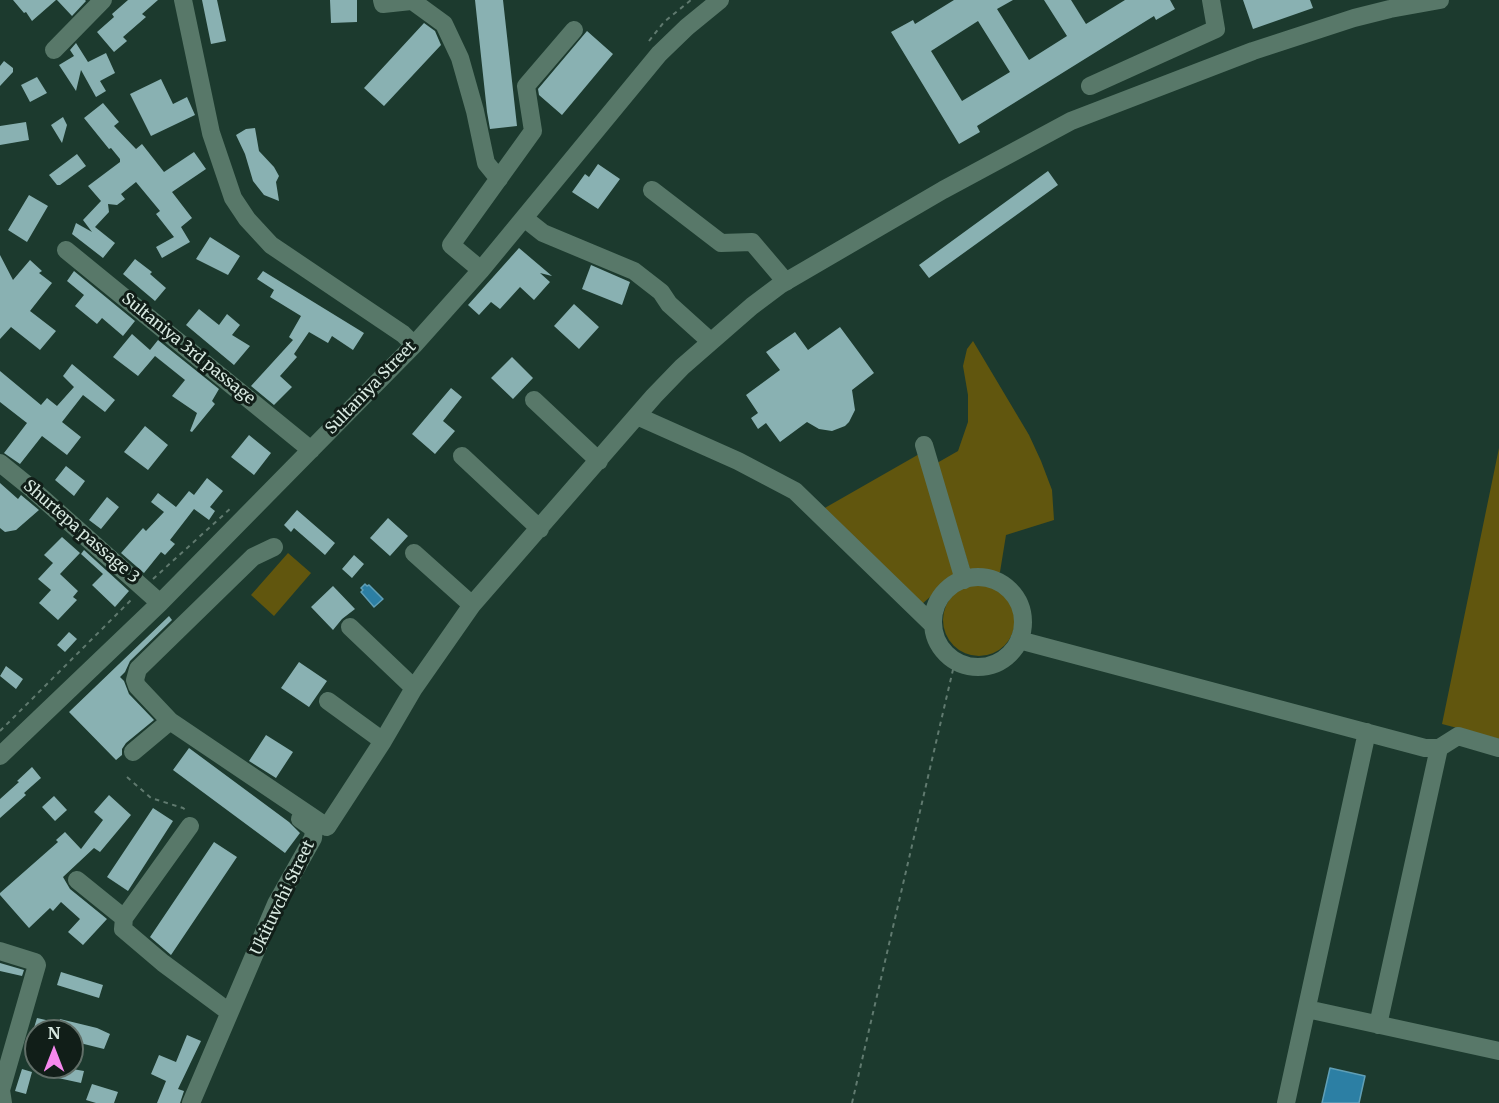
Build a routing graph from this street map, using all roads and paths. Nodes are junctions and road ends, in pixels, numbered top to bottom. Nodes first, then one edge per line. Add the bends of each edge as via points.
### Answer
1 (103, 0) edge
2 (183, 0) edge
3 (382, 0) edge
4 (691, 0) edge
5 (720, 0) edge
6 (1211, 0) edge
7 (1440, 0) edge
8 (411, 1) edge
9 (574, 30) dead end
10 (649, 41) dead end
11 (54, 50) dead end
12 (1090, 86) dead end
13 (499, 178) junction
14 (652, 190) dead end
15 (524, 218) junction
16 (66, 250) dead end
17 (481, 270) junction
18 (786, 282) junction
19 (710, 341) junction
20 (414, 345) junction
21 (534, 400) dead end
22 (637, 416) junction
23 (924, 445) dead end
24 (311, 450) junction
25 (462, 456) dead end
26 (599, 461) junction
27 (0, 463) edge
28 (231, 508) dead end
29 (540, 529) junction
30 (274, 548) dead end
31 (414, 553) dead end
32 (964, 580) junction
33 (144, 587) junction
34 (160, 603) junction
35 (472, 605) junction
36 (932, 624) junction
37 (350, 627) dead end
38 (1019, 640) junction
39 (955, 661) junction
40 (414, 687) junction
41 (328, 701) dead end
42 (170, 721) junction
43 (0, 731) edge
44 (1367, 732) junction
45 (383, 741) junction
46 (191, 746) dead end
47 (1439, 748) junction
48 (1499, 748) edge
49 (133, 752) dead end
50 (0, 756) edge
51 (127, 777) dead end
52 (190, 826) joint
53 (77, 880) dead end
54 (124, 918) junction
55 (0, 951) edge
56 (1307, 1009) junction
57 (230, 1012) junction
58 (1378, 1024) junction
59 (1499, 1052) edge
60 (3, 1103) edge
61 (191, 1103) edge
62 (852, 1103) edge
63 (1286, 1103) edge

1 - 11 street
2 - 20 street via 211,133 233,198 247,219 271,245
3 - 8 street via 382,4
4 - 10 path via 664,22
5 - 15 street, Sultаniya Street via 659,54
6 - 12 street via 1216,29
7 - 18 street via 1354,18 1253,51 1071,121
8 - 13 street via 444,24 460,58 486,163
9 - 13 street via 526,86 532,131
13 - 17 street via 451,245
14 - 18 street via 721,243 752,242
15 - 17 street, Sultаniya Street
15 - 19 street via 543,233 634,271
16 - 24 street, Sultaniya 3rd passage
17 - 20 street, Sultаniya Street
18 - 19 street
19 - 22 street
20 - 24 street, Sultаniya Street
21 - 26 street
22 - 26 street
22 - 36 street via 795,491
23 - 32 street
24 - 34 street, Sultаniya Street
25 - 29 street
26 - 29 street
27 - 33 street, Shurtepa passage 3
28 - 33 path
29 - 35 street
30 - 42 street via 252,556 138,669 137,686
31 - 35 street
32 - 36 street via 940,598
32 - 38 street via 991,579 1015,597 1023,625
33 - 34 street, Shurtepa passage 3
33 - 43 path
34 - 50 street, Sultаniya Street
35 - 40 street
36 - 39 street via 943,652
37 - 40 street
38 - 39 street via 999,662 984,667
38 - 44 street
39 - 62 path
40 - 45 street
41 - 45 street
42 - 45 street via 327,827
42 - 49 street
44 - 47 street via 1425,748
44 - 56 street
46 - 57 street, Ukituvchi Street via 315,833 276,904
47 - 48 street via 1458,736
47 - 58 street
51 - 52 path via 151,798 183,808 195,819
52 - 54 street
53 - 54 street
54 - 57 street via 123,929
55 - 60 street via 37,965 1,1090
56 - 58 street
56 - 63 street
57 - 61 street, Ukituvchi Street
58 - 59 street

